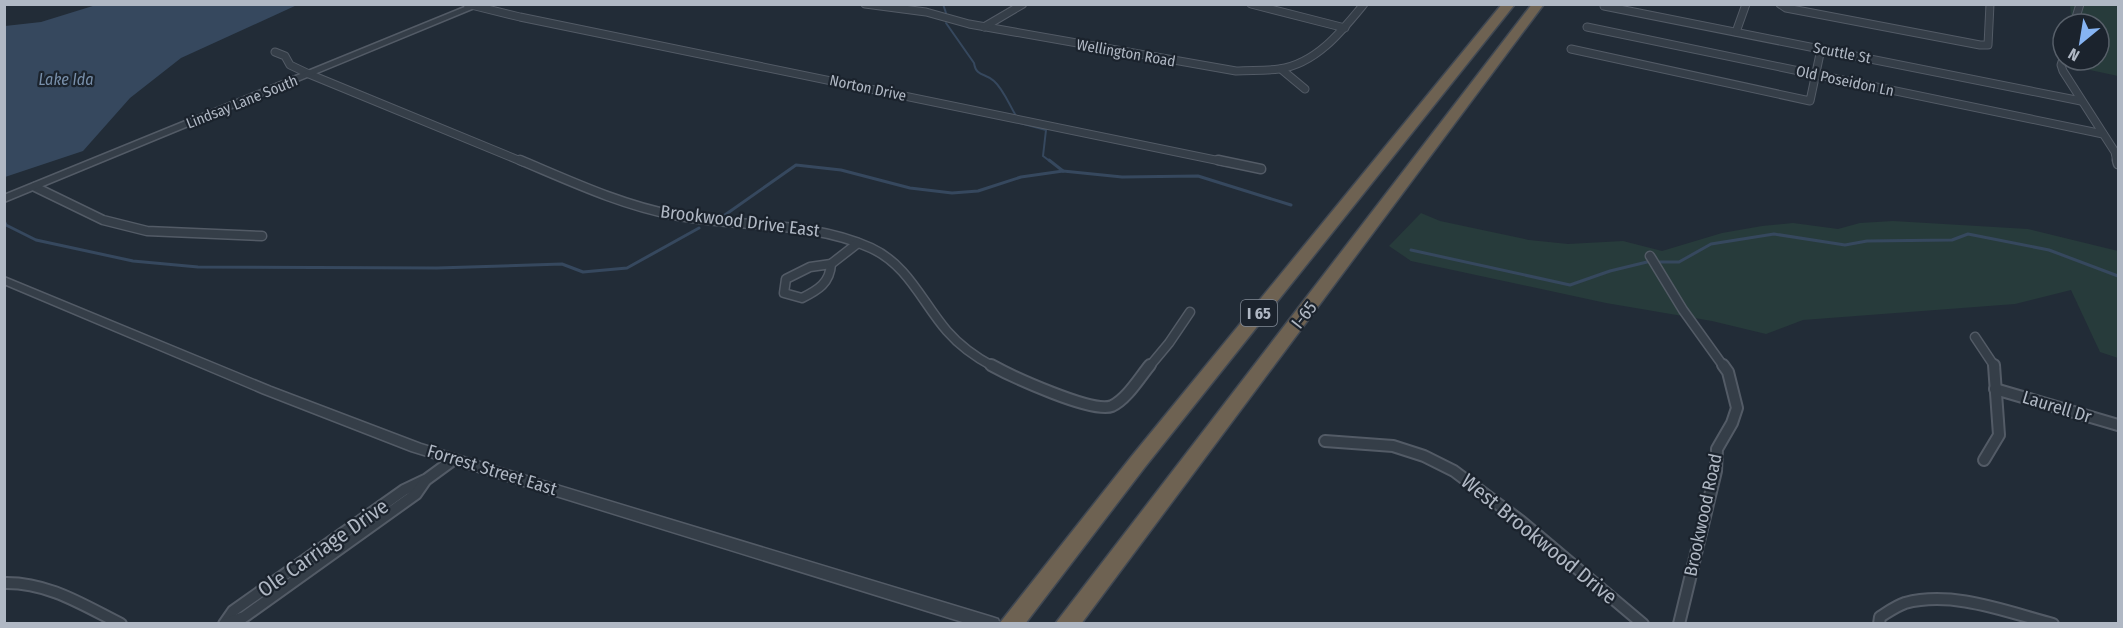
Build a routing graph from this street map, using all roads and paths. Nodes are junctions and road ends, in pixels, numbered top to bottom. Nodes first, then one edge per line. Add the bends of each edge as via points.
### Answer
1 (866, 4) edge
2 (1023, 4) edge
3 (1251, 4) edge
4 (1364, 4) edge
5 (1509, 4) edge
6 (1538, 4) edge
7 (1780, 4) edge
8 (1990, 4) edge
9 (474, 5) edge
10 (1604, 6) edge
11 (1745, 6) edge
12 (984, 27) junction
13 (1587, 27) dead end
14 (1345, 28) junction
15 (1736, 32) junction
16 (1571, 49) dead end
17 (1821, 49) junction
18 (275, 52) dead end
19 (1281, 69) junction
20 (2063, 72) edge
21 (309, 74) junction
22 (1816, 75) junction
23 (1305, 88) dead end
24 (2081, 101) junction
25 (2103, 134) junction
26 (2118, 164) edge
27 (1261, 169) dead end
28 (35, 187) junction
29 (4, 199) edge
30 (262, 236) dead end
31 (858, 243) junction
32 (1650, 256) dead end
33 (831, 264) junction
34 (4, 280) edge
35 (1190, 312) dead end
36 (1975, 337) dead end
37 (1995, 389) junction
38 (2118, 425) edge
39 (1325, 441) dead end
40 (453, 460) junction
41 (1984, 460) dead end
42 (4, 583) edge
43 (121, 624) edge
44 (225, 624) edge
45 (992, 624) edge
46 (1011, 624) edge
47 (1067, 624) edge
48 (1643, 624) edge
49 (1679, 624) edge
50 (1879, 624) edge
51 (2053, 624) edge

1 - 12 street, Wellington Road via 926,12
2 - 12 street
3 - 14 street
4 - 14 street, Wellington Road
5 - 46 highway, I 65
6 - 47 highway, I-65 / I 65
7 - 8 street via 1980,45 1988,45
9 - 21 street, Lindsay Lane South
9 - 27 street, Norton Drive
10 - 15 street, Scuttle St
11 - 15 street
12 - 19 street, Wellington Road via 1216,69
13 - 22 street, Old Poseidon Ln
14 - 19 street, Wellington Road via 1311,57
15 - 17 street, Scuttle St
16 - 22 street via 1810,101
17 - 22 street
17 - 24 street, Scuttle St
18 - 21 street, Brookwood Drive East
19 - 23 street
20 - 24 street
21 - 28 street, Lindsay Lane South
21 - 31 street, Brookwood Drive East via 600,193 646,208 681,217 831,233
22 - 25 street, Old Poseidon Ln
24 - 25 street
25 - 26 street
28 - 29 street, Lindsay Lane South
28 - 30 street via 103,220 147,231
31 - 33 street
31 - 35 street, Brookwood Drive East via 901,267 940,324 995,368 1099,408 1112,406 1121,399
32 - 49 street, Brookwood Road via 1728,372 1737,408 1717,449 1716,471
33 - 33 street via 810,267 786,279 784,293 802,298 823,288 831,274
34 - 40 street, Forrest Street East via 228,375
36 - 37 street via 1995,368
37 - 38 street, Laurell Dr
37 - 41 street via 1999,435
39 - 48 street, West Brookwood Drive via 1392,446 1454,471 1522,522
40 - 44 street, Ole Carriage Drive via 427,479 416,494 244,617
40 - 45 street, Forrest Street East
42 - 43 street via 18,581 46,588
50 - 51 street via 1880,617 1903,603 1930,600 1976,605

